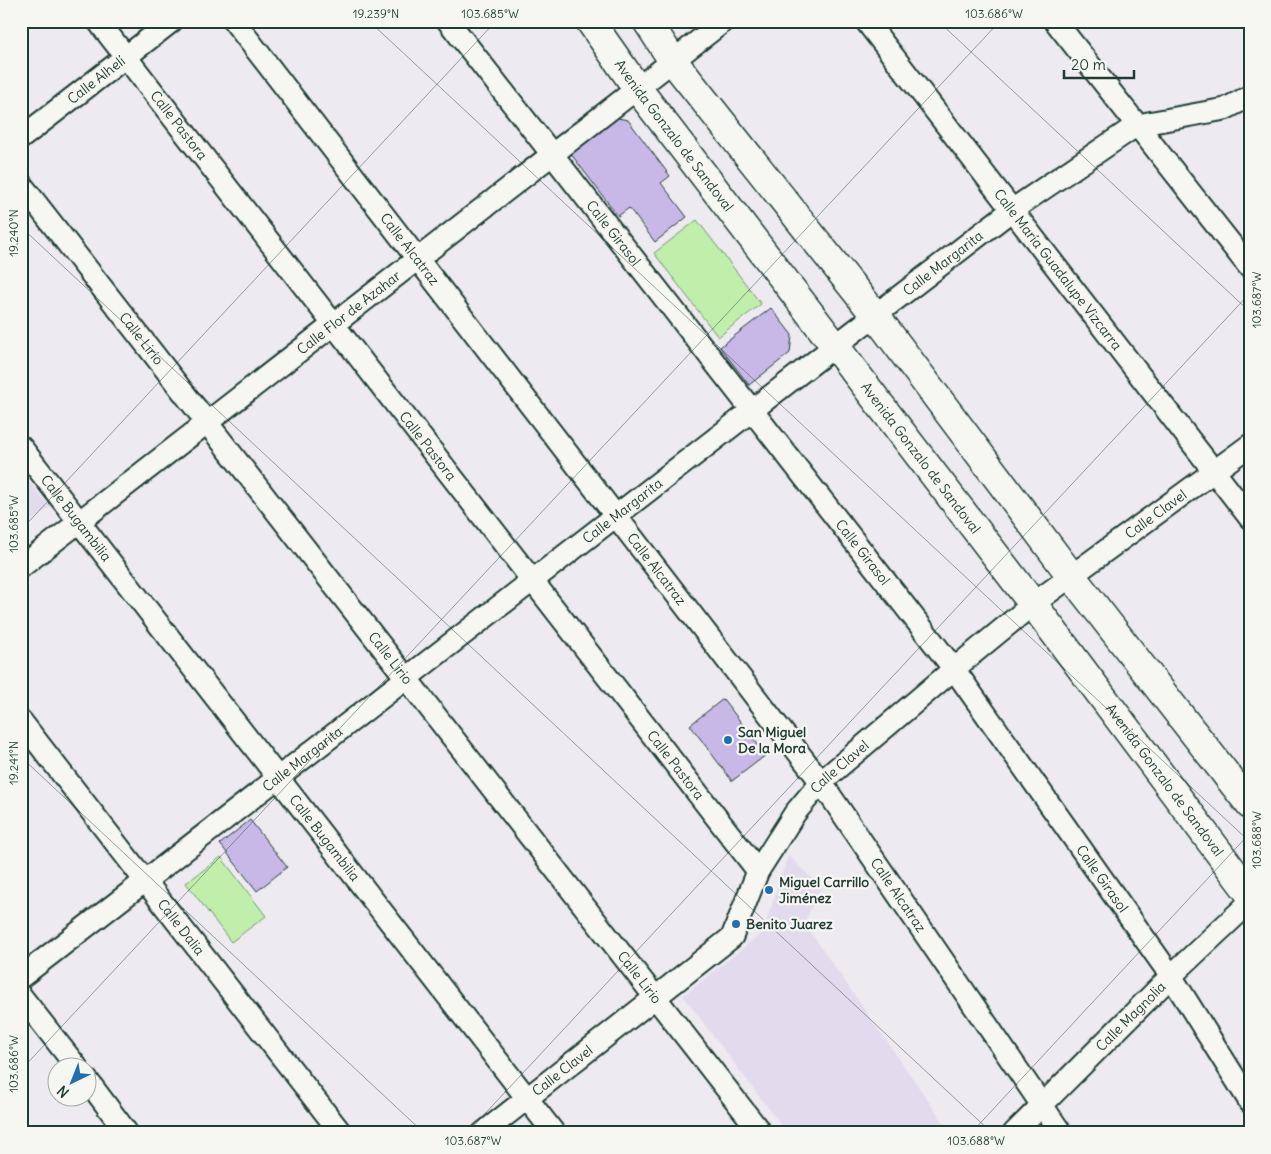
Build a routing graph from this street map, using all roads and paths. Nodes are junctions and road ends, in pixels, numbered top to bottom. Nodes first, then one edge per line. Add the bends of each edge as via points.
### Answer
1 (98, 21) edge
2 (172, 21) edge
3 (234, 21) edge
4 (448, 21) edge
5 (590, 21) edge
6 (647, 21) edge
7 (724, 21) edge
8 (866, 21) edge
9 (1055, 21) edge
10 (126, 57) junction
11 (673, 61) junction
12 (637, 88) junction
13 (1250, 96) edge
14 (1137, 125) junction
15 (21, 138) edge
16 (552, 154) junction
17 (21, 184) edge
18 (1012, 210) junction
19 (418, 259) junction
20 (1250, 268) edge
21 (875, 314) junction
22 (333, 324) junction
23 (835, 346) junction
24 (752, 410) junction
25 (207, 422) junction
26 (1250, 445) edge
27 (21, 448) edge
28 (1214, 472) junction
29 (616, 516) junction
30 (1250, 518) edge
31 (79, 522) junction
32 (21, 567) edge
33 (1072, 577) junction
34 (532, 580) junction
35 (1033, 604) junction
36 (954, 669) junction
37 (406, 678) junction
38 (21, 721) edge
39 (278, 778) junction
40 (821, 782) junction
41 (1250, 805) edge
42 (758, 871) junction
43 (145, 881) junction
44 (1250, 894) edge
45 (1250, 902) edge
46 (1171, 976) junction
47 (21, 977) edge
48 (21, 996) edge
49 (655, 998) junction
50 (68, 1056) edge
51 (98, 1094) edge
52 (527, 1098) junction
53 (1250, 1102) edge
54 (1042, 1104) junction
55 (128, 1133) edge
56 (341, 1133) edge
57 (483, 1133) edge
58 (554, 1133) edge
59 (761, 1133) edge
60 (1014, 1133) edge
61 (1060, 1133) edge

1 - 10 street, Calle Pastora
2 - 10 street, Calle Alhelí
3 - 19 street, Calle Alcatraz
4 - 16 street, Calle Girasol
5 - 12 main road, Avenida Gonzalo de Sandoval
6 - 11 main road
7 - 11 street, Calle Flor de Azahar
8 - 18 street, Calle María Guadalupe Vizcarra
9 - 14 street
10 - 15 street, Calle Alhelí
10 - 22 street, Calle Pastora
11 - 12 street, Calle Flor de Azahar
11 - 21 main road
12 - 16 street, Calle Flor de Azahar
12 - 23 main road, Avenida Gonzalo de Sandoval
13 - 14 street, Calle Margarita via 1225,109
14 - 18 street, Calle Margarita
14 - 20 street
16 - 19 street, Calle Flor de Azahar
16 - 24 street, Calle Girasol
17 - 25 street, Calle Lirio
18 - 21 street, Calle Margarita
18 - 28 street, Calle María Guadalupe Vizcarra
19 - 22 street, Calle Flor de Azahar
19 - 29 street, Calle Alcatraz
21 - 23 street, Calle Margarita
21 - 33 main road
22 - 25 street, Calle Flor de Azahar
22 - 34 street, Calle Pastora
23 - 24 street, Calle Margarita
23 - 35 main road, Avenida Gonzalo de Sandoval
24 - 29 street, Calle Margarita
24 - 36 street, Calle Girasol
25 - 31 street, Calle Flor de Azahar
25 - 37 street, Calle Lirio
26 - 28 street, Calle Clavel
27 - 31 street, Calle Bugambilia
28 - 30 street, Calle María Guadalupe Vizcarra
28 - 33 street, Calle Clavel
29 - 34 street, Calle Margarita
29 - 40 street, Calle Alcatraz
31 - 32 street, Calle Flor de Azahar
31 - 39 street, Calle Bugambilia
33 - 35 street, Calle Clavel
33 - 41 main road
34 - 37 street, Calle Margarita
34 - 42 street, Calle Pastora
35 - 36 street, Calle Clavel
35 - 44 main road, Avenida Gonzalo de Sandoval
36 - 40 street, Calle Clavel
36 - 46 street, Calle Girasol
37 - 39 street, Calle Margarita
37 - 49 street, Calle Lirio
38 - 43 street, Calle Dalia
39 - 43 street, Calle Margarita
39 - 52 street, Calle Bugambilia
40 - 42 street, Calle Clavel via 795,813
40 - 54 street, Calle Alcatraz
42 - 49 street, Calle Clavel via 732,937
43 - 47 street, Calle Margarita
43 - 56 street, Calle Dalia
45 - 46 street, Calle Magnolia
46 - 53 street, Calle Girasol
46 - 54 street, Calle Magnolia
48 - 50 street
49 - 52 street, Calle Clavel
49 - 59 street, Calle Lirio
51 - 55 street
52 - 57 street, Calle Clavel
52 - 58 street, Calle Bugambilia
54 - 60 street, Calle Magnolia
54 - 61 street, Calle Alcatraz

